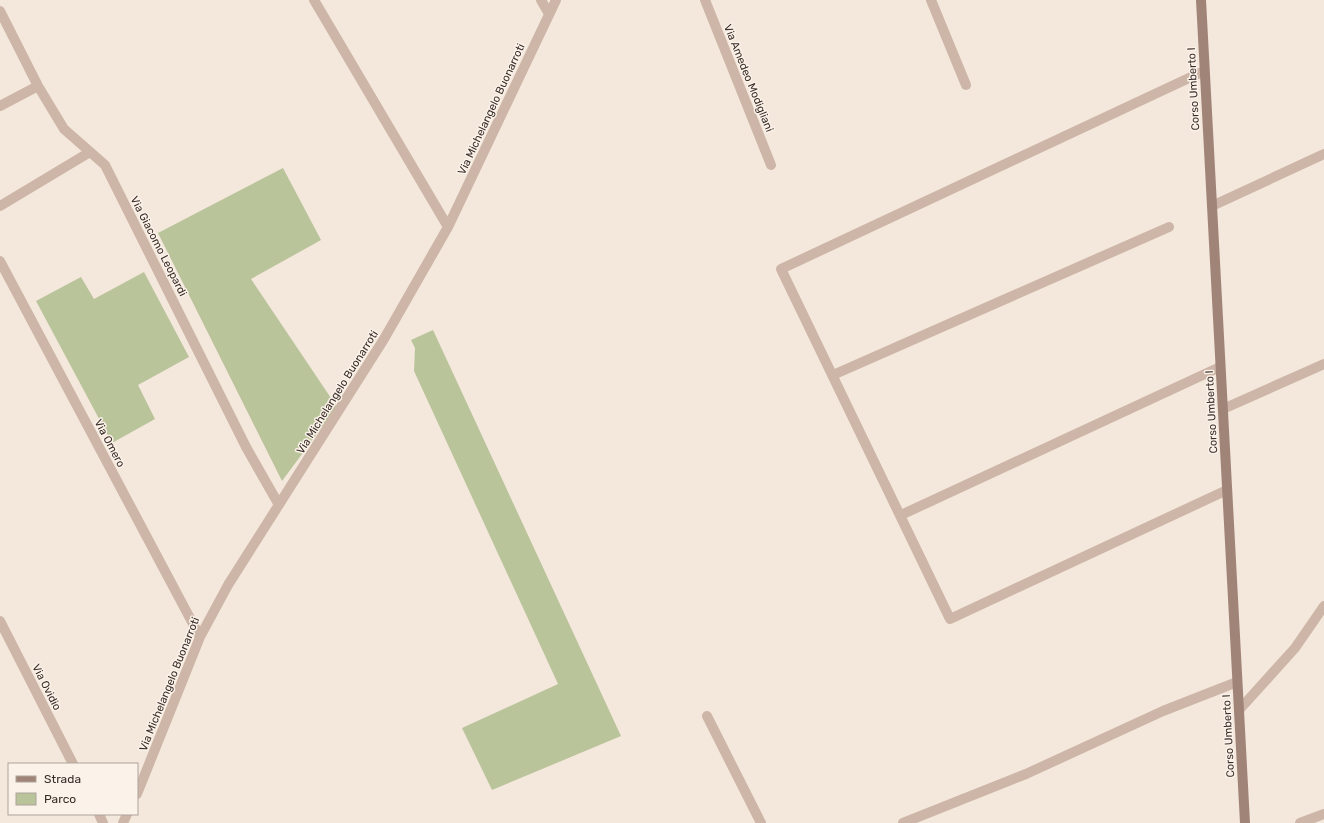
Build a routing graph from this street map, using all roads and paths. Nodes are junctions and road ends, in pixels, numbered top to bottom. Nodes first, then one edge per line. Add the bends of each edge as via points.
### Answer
1 (314, 0) edge
2 (541, 0) edge
3 (556, 0) edge
4 (706, 0) edge
5 (931, 0) edge
6 (1202, 1) edge
7 (0, 12) edge
8 (549, 14) junction
9 (1204, 71) junction
10 (966, 85) dead end
11 (38, 86) junction
12 (0, 106) edge
13 (90, 152) junction
14 (1324, 154) edge
15 (771, 166) dead end
16 (0, 206) edge
17 (1212, 206) junction
18 (448, 227) junction
19 (1169, 227) dead end
20 (0, 261) edge
21 (1324, 364) edge
22 (1220, 368) junction
23 (833, 375) junction
24 (1223, 409) junction
25 (1227, 490) junction
26 (279, 504) junction
27 (900, 515) junction
28 (1324, 606) edge
29 (0, 621) edge
30 (200, 637) junction
31 (1237, 682) junction
32 (1238, 710) junction
33 (707, 716) dead end
34 (72, 763) edge
35 (138, 792) edge
36 (1324, 814) edge
37 (761, 823) edge
38 (903, 823) edge
39 (1245, 823) edge
40 (1300, 823) edge

1 - 18 street
2 - 8 street
3 - 8 street, Via Michelangelo Buonarroti
4 - 15 street, Via Amedeo Modigliani
5 - 10 street
6 - 9 street, Corso Umberto I
7 - 11 street, Via Giacomo Leopardi
8 - 18 street, Via Michelangelo Buonarroti
9 - 17 street, Corso Umberto I
9 - 23 street via 781,268
11 - 12 street
11 - 13 street, Via Giacomo Leopardi via 64,129
13 - 16 street
13 - 26 street, Via Giacomo Leopardi via 105,165 246,447
14 - 17 street
17 - 22 street, Corso Umberto I
18 - 26 street, Via Michelangelo Buonarroti via 384,339
19 - 23 street
20 - 30 street, Via Omero
21 - 24 street
22 - 24 street, Corso Umberto I
22 - 27 street
23 - 27 street
24 - 25 street, Corso Umberto I
25 - 27 street via 950,619
25 - 31 street, Corso Umberto I
26 - 30 street, Via Michelangelo Buonarroti via 228,585
28 - 32 street via 1294,648
29 - 34 street, Via Ovidio
30 - 35 street, Via Michelangelo Buonarroti
31 - 32 street, Corso Umberto I
31 - 38 street via 1163,711 1026,774
32 - 39 street, Corso Umberto I
33 - 37 street
36 - 40 street

